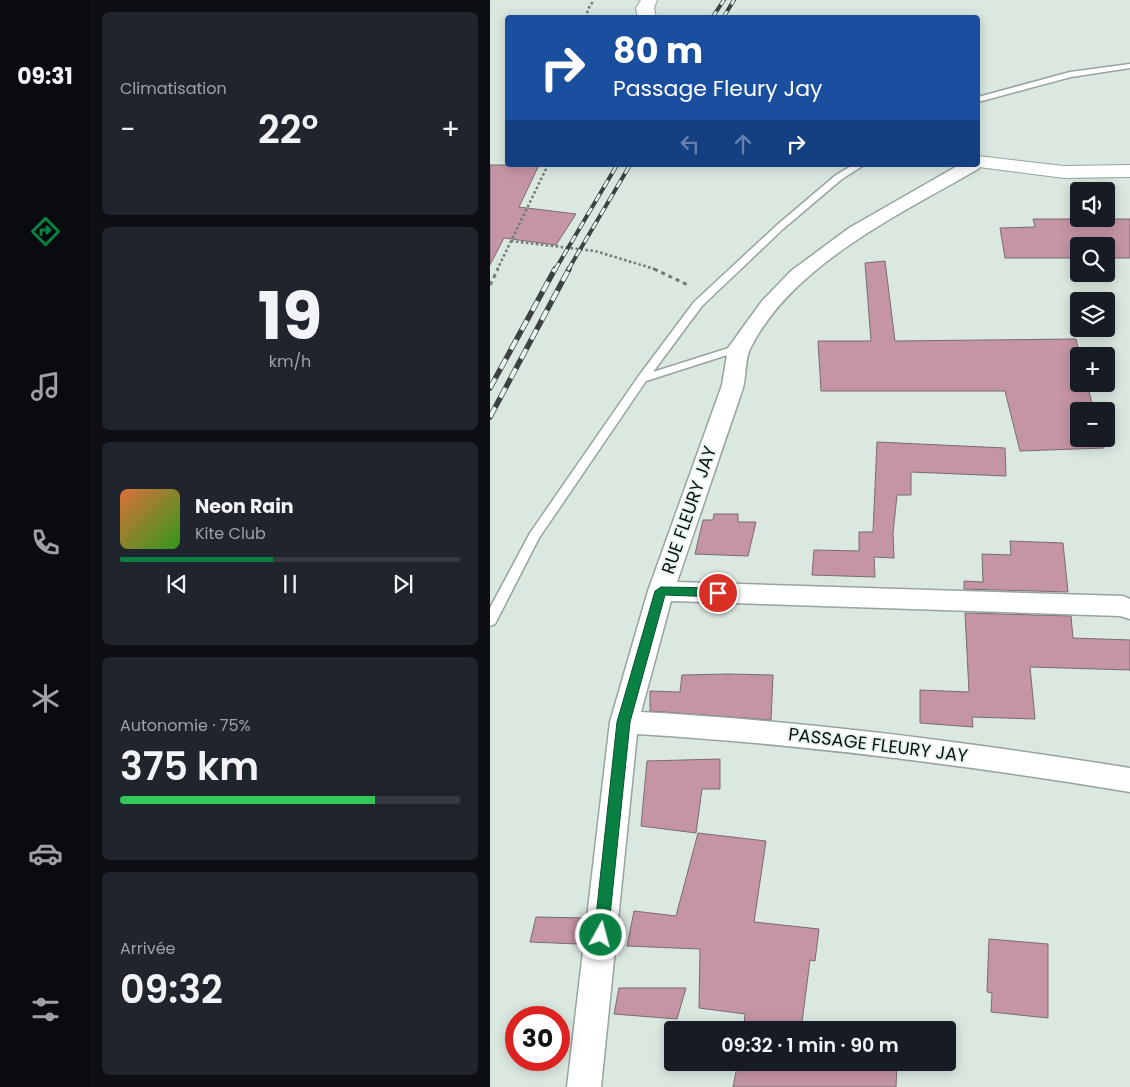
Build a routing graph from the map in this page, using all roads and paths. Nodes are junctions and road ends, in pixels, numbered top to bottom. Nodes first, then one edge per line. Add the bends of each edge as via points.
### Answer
1 (594, 0) edge
2 (649, 0) edge
3 (587, 15) edge
4 (646, 15) edge
5 (1130, 66) edge
6 (980, 99) edge
7 (980, 162) edge
8 (547, 167) edge
9 (856, 167) edge
10 (969, 167) edge
11 (1130, 171) edge
12 (511, 241) junction
13 (490, 285) edge
14 (709, 293) junction
15 (739, 348) junction
16 (642, 379) junction
17 (661, 591) junction
18 (1130, 609) edge
19 (490, 622) edge
20 (624, 722) junction
21 (1130, 780) edge
22 (584, 1087) edge

1 - 3 path
2 - 4 street via 645,8
5 - 6 lane via 1070,75
7 - 11 street via 1064,172
8 - 12 path
9 - 14 lane via 839,177 780,227
10 - 15 street, RUE FLEURY JAY via 856,232 798,275 769,305
12 - 13 path
12 - 14 path via 595,251 663,272
14 - 16 lane
15 - 16 lane
15 - 17 street, RUE FLEURY JAY via 733,385
16 - 19 lane via 534,536
17 - 18 street via 1123,606
17 - 20 street, RUE FLEURY JAY
20 - 21 street, PASSAGE FLEURY JAY via 726,727 1034,764
20 - 22 street, RUE FLEURY JAY

